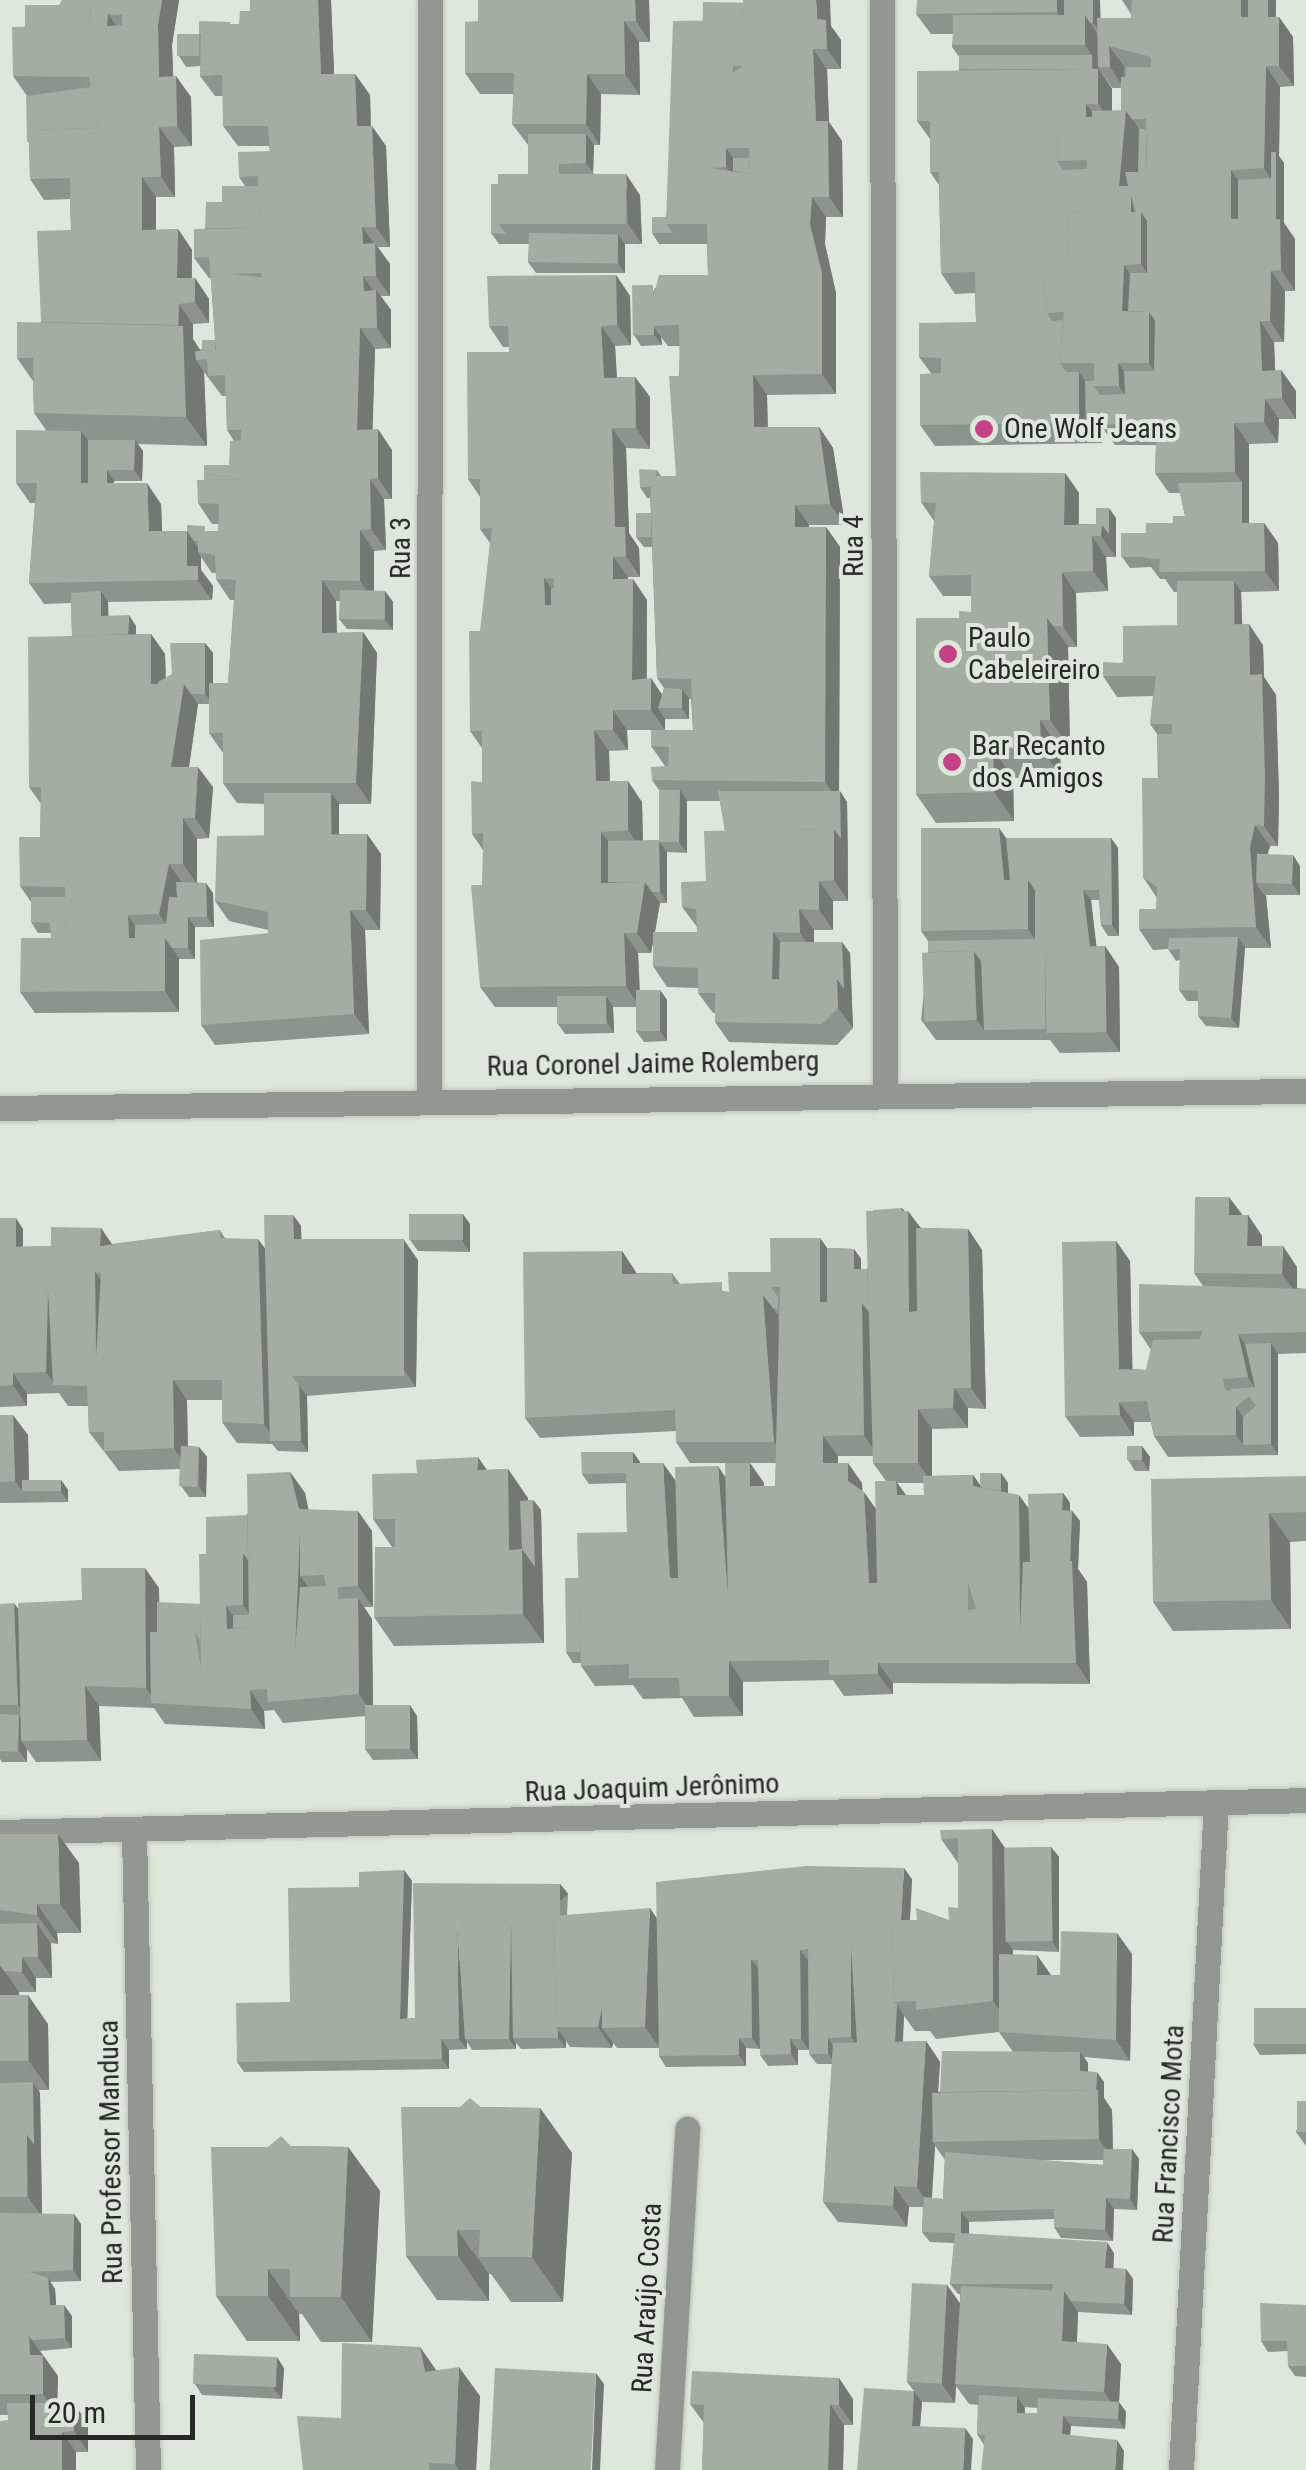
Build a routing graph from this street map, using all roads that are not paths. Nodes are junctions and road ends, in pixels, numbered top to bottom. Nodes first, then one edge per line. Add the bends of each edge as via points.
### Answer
1 (430, 0) edge
2 (882, 0) edge
3 (1306, 1091) edge
4 (885, 1092) junction
5 (430, 1096) junction
6 (0, 1108) edge
7 (1306, 1800) edge
8 (1216, 1802) junction
9 (0, 1832) edge
10 (134, 1833) junction
11 (687, 2129) dead end
12 (148, 2470) edge
13 (668, 2470) edge
14 (1182, 2470) edge

1 - 5 street, Rua 3
2 - 4 street, Rua 4
3 - 4 street, Rua Coronel Jaime Rolemberg
4 - 5 street, Rua Coronel Jaime Rolemberg
5 - 6 street, Rua Coronel Jaime Rolemberg
7 - 8 street, Rua Joaquim Jerônimo
8 - 10 street, Rua Joaquim Jerônimo
8 - 14 street, Rua Francisco Mota
9 - 10 street, Rua Joaquim Jerônimo
10 - 12 street, Rua Professor Manduca
11 - 13 street, Rua Araújo Costa

